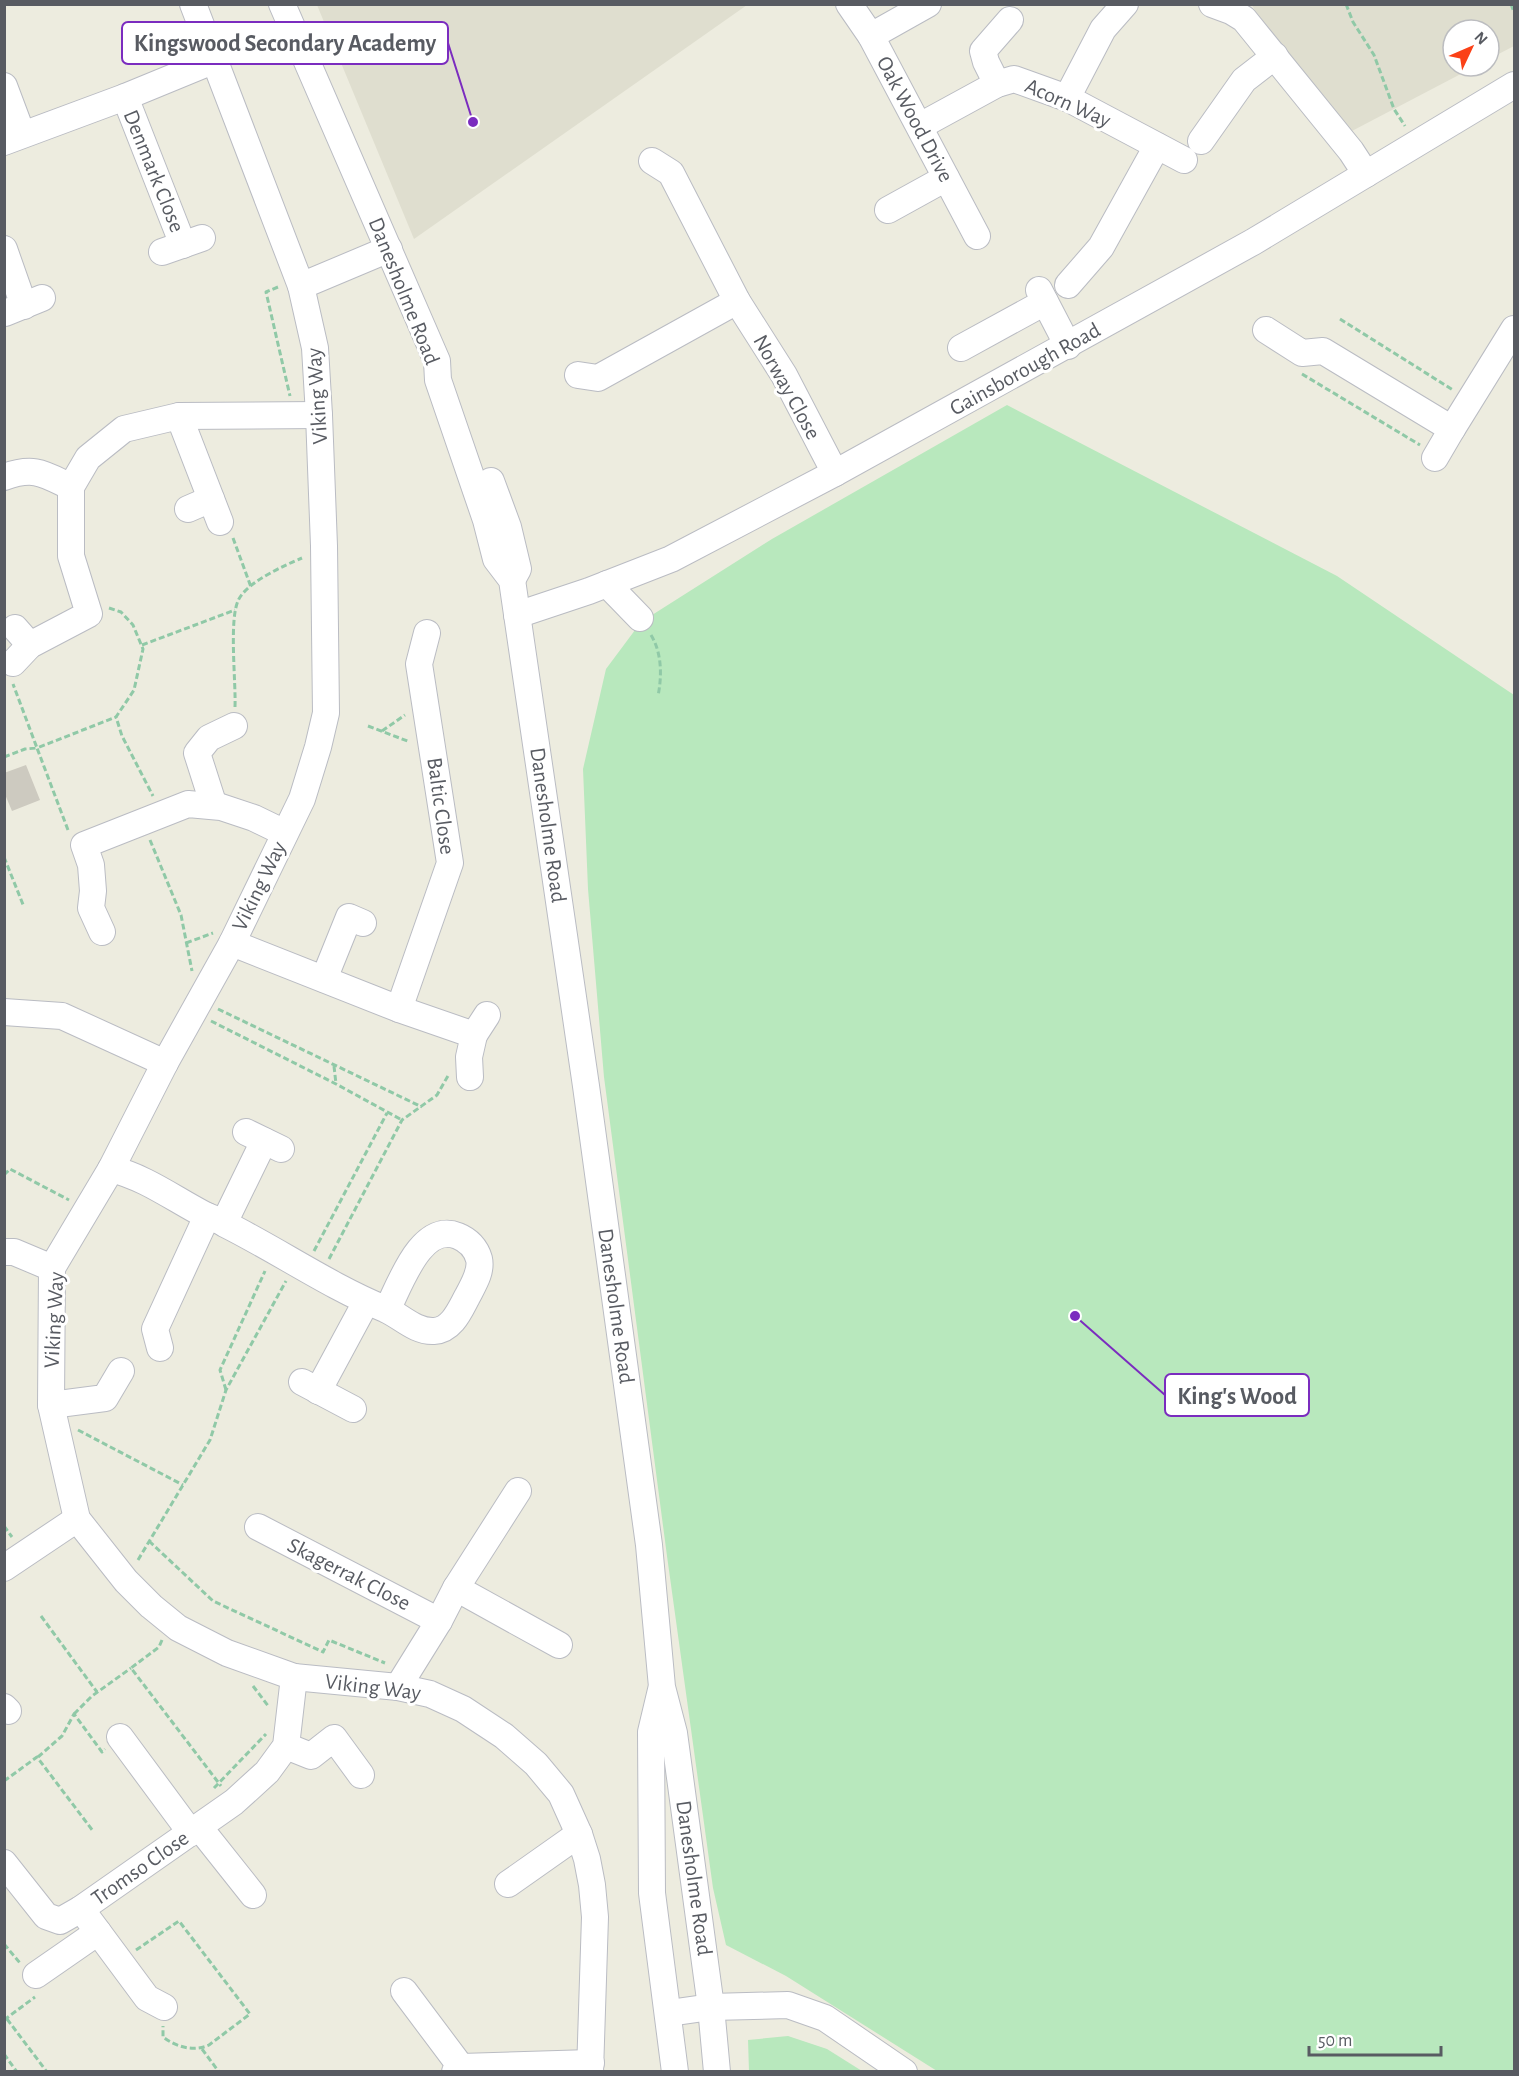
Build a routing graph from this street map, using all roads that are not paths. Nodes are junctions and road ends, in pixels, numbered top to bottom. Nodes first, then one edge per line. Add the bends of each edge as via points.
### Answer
1 (193, 4) edge
2 (282, 4) edge
3 (849, 4) edge
4 (928, 4) edge
5 (1125, 4) edge
6 (1212, 4) edge
7 (1010, 20) dead end
8 (872, 36) junction
9 (1275, 56) junction
10 (215, 60) junction
11 (997, 84) junction
12 (1515, 85) edge
13 (4, 86) edge
14 (125, 97) junction
15 (1067, 98) junction
16 (920, 126) junction
17 (13, 138) edge
18 (1202, 141) dead end
19 (1157, 146) junction
20 (1184, 160) dead end
21 (652, 161) dead end
22 (1366, 174) junction
23 (946, 178) junction
24 (888, 210) dead end
25 (977, 236) dead end
26 (182, 245) dead end
27 (4, 249) edge
28 (389, 249) junction
29 (299, 283) junction
30 (1068, 285) dead end
31 (737, 301) junction
32 (24, 306) edge
33 (1515, 329) edge
34 (1266, 330) dead end
35 (1068, 346) junction
36 (961, 348) dead end
37 (578, 375) dead end
38 (319, 415) junction
39 (179, 416) junction
40 (1452, 429) junction
41 (1436, 457) road end
42 (835, 473) junction
43 (4, 477) edge
44 (71, 487) junction
45 (188, 509) dead end
46 (607, 584) junction
47 (517, 615) junction
48 (640, 618) road end
49 (427, 633) dead end
50 (18, 655) road end
51 (234, 726) road end
52 (213, 806) junction
53 (285, 833) junction
54 (363, 923) dead end
55 (102, 932) dead end
56 (232, 943) junction
57 (324, 979) junction
58 (399, 1009) junction
59 (6, 1016) edge
60 (475, 1046) road end
61 (165, 1063) junction
62 (263, 1140) dead end
63 (111, 1169) junction
64 (216, 1220) junction
65 (4, 1252) edge
66 (52, 1268) junction
67 (160, 1348) dead end
68 (121, 1371) dead end
69 (352, 1409) dead end
70 (53, 1417) junction
71 (518, 1491) dead end
72 (77, 1519) junction
73 (258, 1527) dead end
74 (4, 1568) edge
75 (456, 1588) junction
76 (439, 1621) junction
77 (559, 1645) dead end
78 (294, 1677) junction
79 (403, 1679) junction
80 (662, 1687) junction
81 (285, 1732) junction
82 (120, 1737) road end
83 (361, 1775) dead end
84 (195, 1830) junction
85 (579, 1834) junction
86 (4, 1863) edge
87 (508, 1884) dead end
88 (253, 1895) dead end
89 (81, 1909) junction
90 (98, 1932) junction
91 (36, 1976) dead end
92 (404, 1990) dead end
93 (164, 2007) road end
94 (711, 2007) junction
95 (669, 2013) junction
96 (590, 2067) edge
97 (458, 2069) edge
98 (675, 2072) edge
99 (717, 2072) edge
100 (904, 2072) edge

1 - 10 street, Viking Way
2 - 28 street, Danesholme Road
3 - 8 street, Oak Wood Drive
4 - 8 street
5 - 15 street via 1102,28
6 - 9 street via 1244,19
7 - 11 street via 983,51
8 - 16 street, Oak Wood Drive
9 - 18 street via 1244,80
9 - 22 street
10 - 14 street, Denmark Close
10 - 29 street, Viking Way
11 - 15 street, Acorn Way via 1014,79
11 - 16 street, Acorn Way
12 - 22 street, Gainsborough Road
13 - 17 street, Denmark Close
14 - 17 street, Denmark Close
14 - 26 street, Denmark Close
15 - 19 street, Acorn Way
16 - 23 street, Oak Wood Drive
19 - 20 street, Acorn Way
19 - 30 street via 1101,247
21 - 31 street, Norway Close via 671,173
22 - 35 street, Gainsborough Road
23 - 24 street
23 - 25 street, Oak Wood Drive
27 - 32 street
28 - 29 street
28 - 47 street, Danesholme Road via 437,361 438,380 496,559 512,580
29 - 38 street, Viking Way via 315,348
31 - 37 street via 598,378
31 - 42 street, Norway Close via 784,375
33 - 40 street
34 - 40 street via 1300,363 1323,351
35 - 36 street via 1042,296
35 - 42 street, Gainsborough Road
38 - 39 street
38 - 53 street, Viking Way via 326,712 312,773
39 - 44 street via 124,429 88,458
39 - 45 street via 215,511
40 - 41 street
42 - 46 street, Gainsborough Road via 671,559
43 - 44 street via 39,471
44 - 50 street via 71,556 89,614
46 - 47 street, Gainsborough Road
46 - 48 street
47 - 80 street, Danesholme Road via 649,1545
49 - 58 street, Baltic Close via 419,664 450,863
51 - 52 street via 209,738 197,753
52 - 53 street via 254,818
52 - 55 street via 188,804 84,845 91,865 91,908
53 - 56 street, Viking Way
54 - 57 street via 349,917
56 - 57 street
56 - 61 street, Viking Way
57 - 58 street
58 - 60 street
59 - 61 street via 62,1016
61 - 63 street, Viking Way
62 - 64 street
63 - 64 street via 130,1173
63 - 66 street, Viking Way
64 - 67 street via 155,1329
64 - 69 street via 377,1306 310,1386
65 - 66 street via 14,1252
66 - 70 street, Viking Way
68 - 70 street via 105,1398
70 - 72 street, Viking Way
71 - 75 street, Skagerrak Close
72 - 74 street
72 - 78 street, Viking Way via 151,1606 167,1636 178,1628 227,1653
73 - 76 street, Skagerrak Close
75 - 76 street, Skagerrak Close
75 - 77 street
76 - 79 street, Skagerrak Close
78 - 79 street, Viking Way
78 - 81 street
79 - 85 street, Viking Way via 463,1709 504,1736 536,1764 561,1794
80 - 94 street, Danesholme Road via 674,1733
80 - 95 street, Danesholme Road via 651,1732 652,1893
81 - 83 street via 311,1756 334,1738
81 - 84 street, Tromso Close via 267,1772 221,1792
82 - 84 street
84 - 88 street, Tromso Close
84 - 89 street, Tromso Close
85 - 87 street
85 - 96 street, Viking Way via 587,1859 595,1917
86 - 89 street, Tromso Close via 46,1916 60,1921
89 - 90 street, Tromso Close
90 - 91 street
90 - 93 street, Tromso Close via 147,1998
92 - 97 street
94 - 95 street
94 - 99 street, Danesholme Road
94 - 100 street via 788,2005 825,2018
95 - 98 street, Danesholme Road
96 - 97 street

